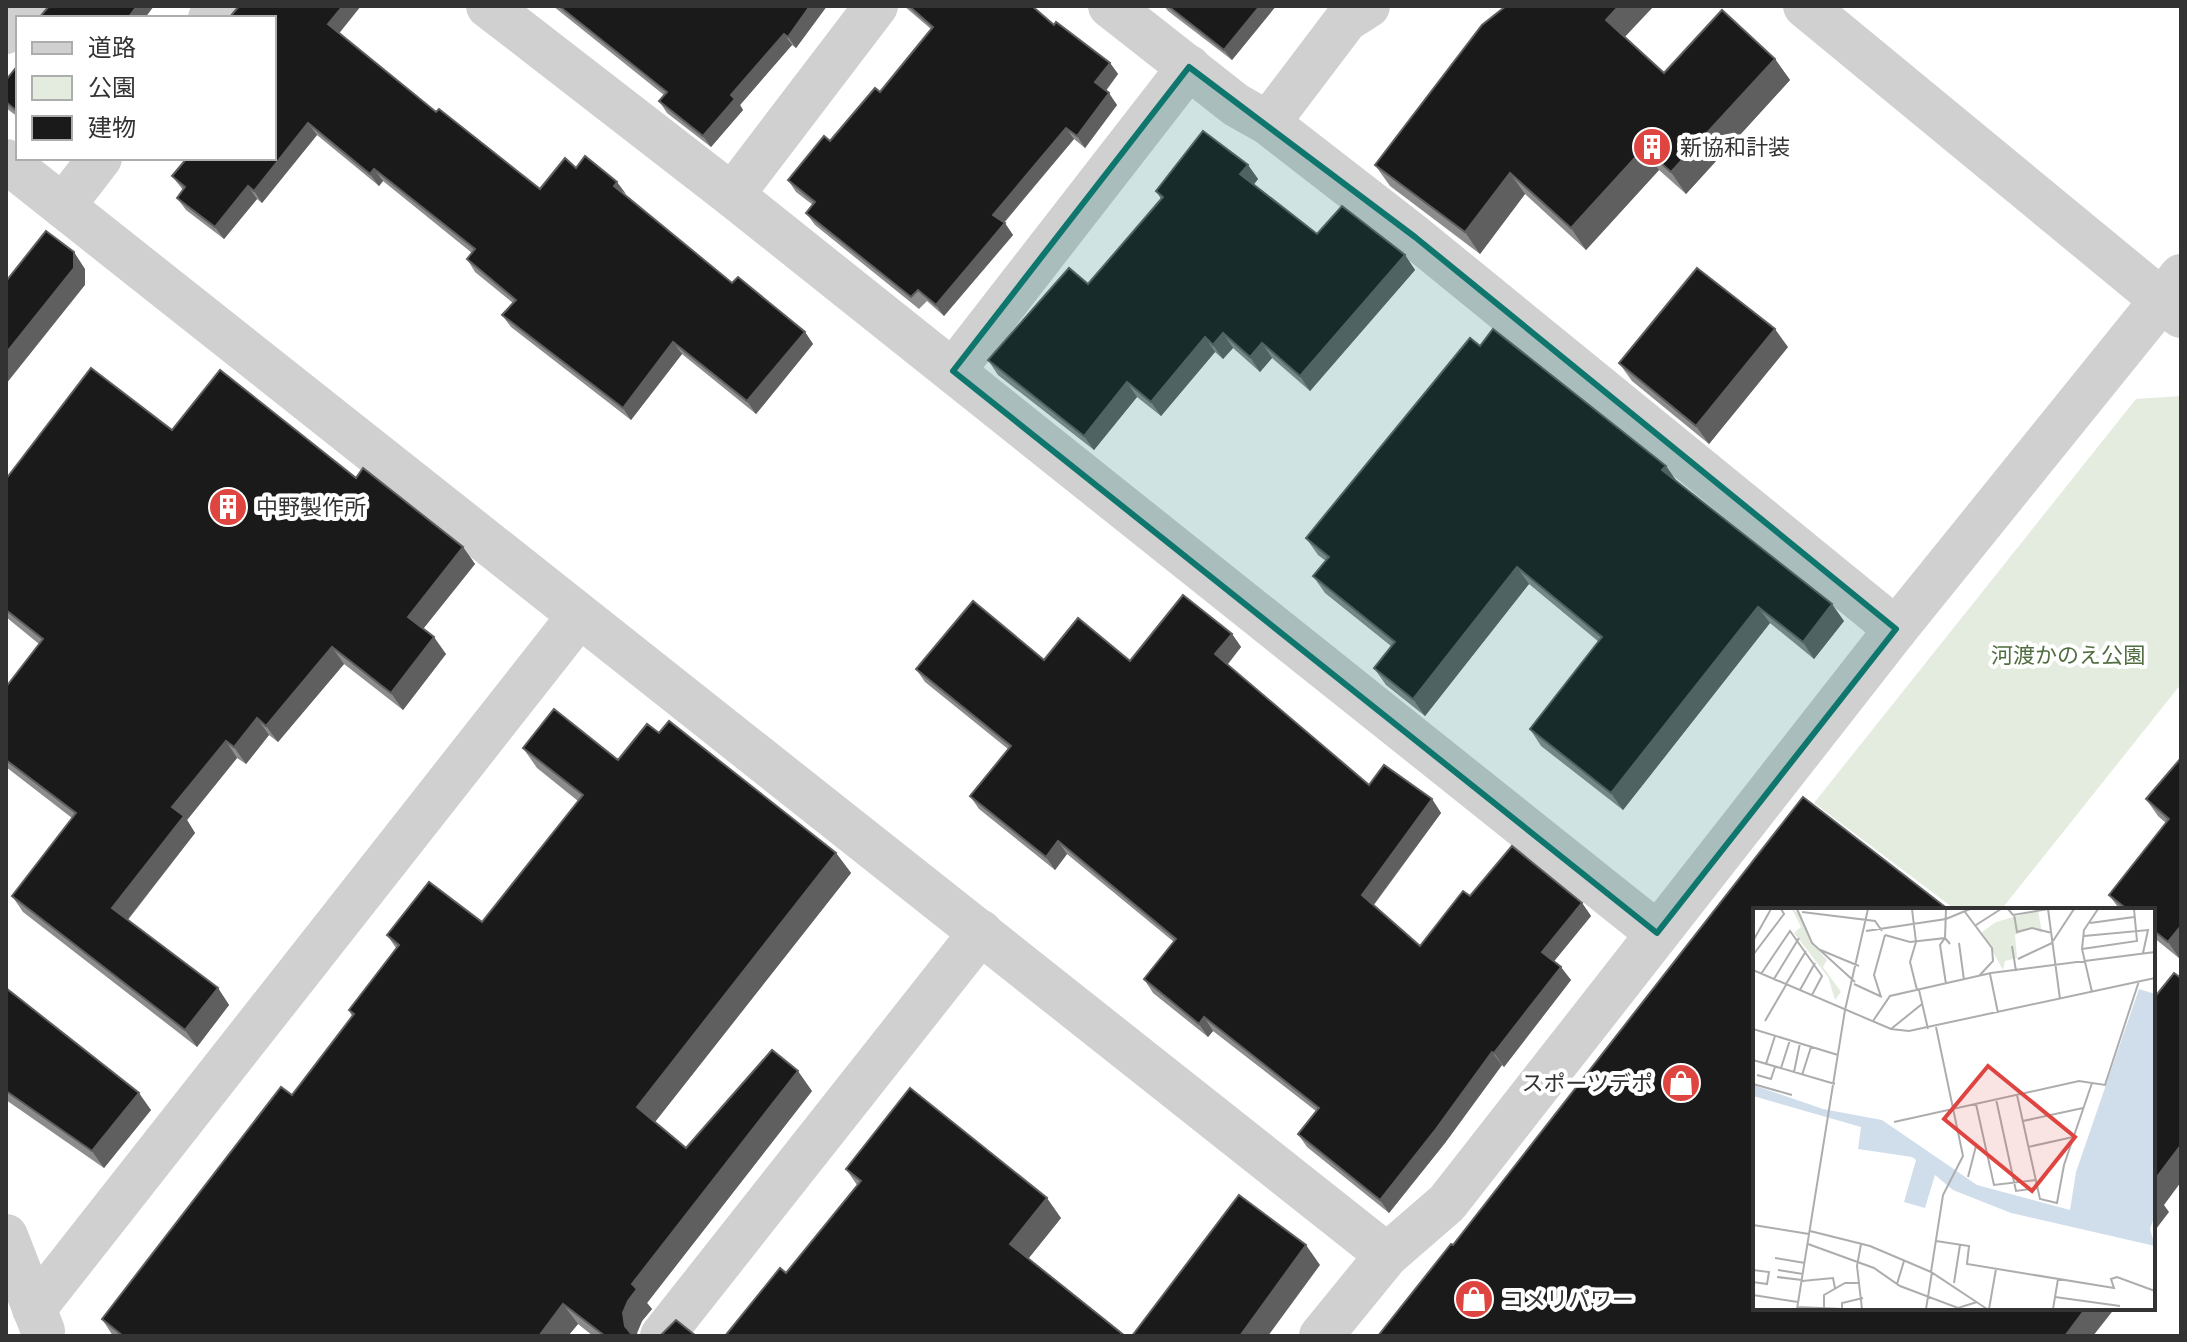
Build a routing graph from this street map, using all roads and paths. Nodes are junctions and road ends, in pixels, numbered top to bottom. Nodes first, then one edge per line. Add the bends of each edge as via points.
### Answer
1 (488, 6) edge
2 (876, 6) edge
3 (1110, 6) edge
4 (1368, 6) edge
5 (1805, 6) edge
6 (539, 21) edge
7 (1189, 67) junction
8 (1268, 123) junction
9 (98, 160) edge
10 (6, 161) edge
11 (732, 195) junction
12 (63, 206) junction
13 (2174, 297) edge
14 (953, 371) junction
15 (579, 616) junction
16 (1896, 629) junction
17 (981, 932) junction
18 (1657, 933) junction
19 (6, 1236) edge
20 (1387, 1255) junction
21 (39, 1322) edge
22 (662, 1336) edge
23 (1321, 1336) edge

1 - 6 street
2 - 11 street
3 - 7 street
4 - 8 street via 1346,20
5 - 13 street
6 - 11 street
7 - 8 street
7 - 14 street
8 - 16 street
9 - 12 street
10 - 12 street
11 - 14 street
12 - 15 street
13 - 16 street
14 - 18 street
15 - 17 street
15 - 21 street
16 - 18 street
17 - 20 street
17 - 22 street
18 - 20 street via 1447,1203
19 - 21 street
20 - 23 street

